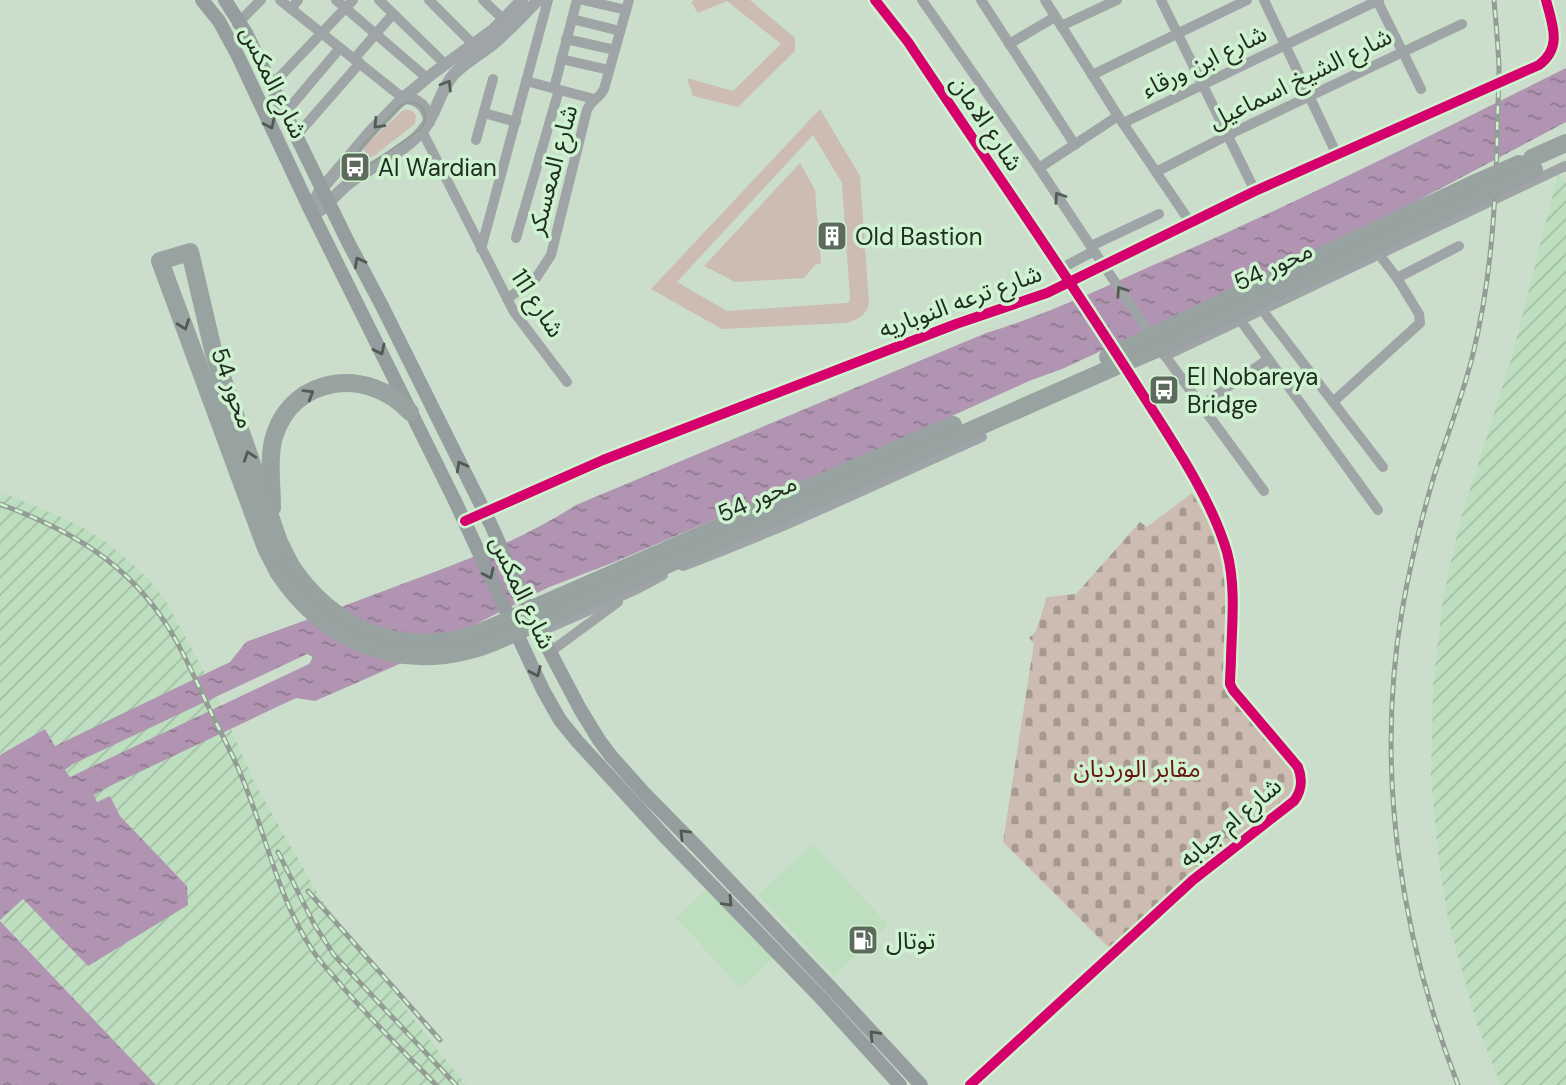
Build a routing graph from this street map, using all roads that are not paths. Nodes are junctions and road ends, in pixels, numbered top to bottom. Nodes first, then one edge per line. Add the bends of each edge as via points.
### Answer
1 (202, 0) edge
2 (225, 0) edge
3 (261, 0) edge
4 (280, 0) edge
5 (299, 0) edge
6 (336, 0) edge
7 (379, 0) edge
8 (429, 0) edge
9 (483, 0) edge
10 (538, 0) edge
11 (548, 0) edge
12 (577, 0) edge
13 (583, 0) edge
14 (875, 0) edge
15 (922, 0) edge
16 (981, 0) edge
17 (1045, 0) edge
18 (1117, 0) edge
19 (1161, 0) edge
20 (1247, 0) edge
21 (1264, 0) edge
22 (1378, 0) edge
23 (1546, 0) edge
24 (519, 1) edge
25 (349, 4) edge
26 (628, 5) edge
27 (291, 9) junction
28 (393, 13) junction
29 (572, 19) junction
30 (504, 20) junction
31 (1058, 21) junction
32 (239, 22) junction
33 (1462, 24) dead end
34 (224, 31) junction
35 (620, 31) junction
36 (321, 33) junction
37 (1177, 33) junction
38 (376, 34) junction
39 (566, 39) junction
40 (473, 44) junction
41 (1009, 44) junction
42 (1285, 45) junction
43 (340, 48) junction
44 (615, 50) junction
45 (1403, 52) junction
46 (561, 59) junction
47 (357, 61) junction
48 (445, 64) junction
49 (609, 70) junction
50 (1092, 75) junction
51 (427, 78) junction
52 (493, 79) dead end
53 (527, 81) junction
54 (1202, 84) junction
55 (272, 85) junction
56 (556, 89) junction
57 (1421, 89) dead end
58 (1309, 97) junction
59 (403, 98) junction
60 (594, 99) junction
61 (285, 113) junction
62 (484, 113) junction
63 (1121, 120) junction
64 (516, 122) junction
65 (425, 127) junction
66 (1228, 135) junction
67 (296, 136) junction
68 (476, 140) dead end
69 (1566, 143) edge
70 (1075, 145) junction
71 (1337, 155) junction
72 (1566, 163) edge
73 (1533, 164) junction
74 (1039, 168) junction
75 (1156, 172) junction
76 (322, 188) junction
77 (1255, 191) junction
78 (330, 203) junction
79 (313, 214) junction
80 (1159, 214) dead end
81 (1190, 222) junction
82 (516, 238) dead end
83 (1460, 246) dead end
84 (481, 249) junction
85 (1094, 251) junction
86 (1378, 253) junction
87 (1061, 270) junction
88 (1397, 278) junction
89 (507, 299) junction
90 (382, 304) junction
91 (1263, 310) junction
92 (362, 314) junction
93 (1241, 321) junction
94 (1159, 340) junction
95 (1110, 356) junction
96 (1268, 359) junction
97 (567, 382) dead end
98 (1333, 402) junction
99 (1202, 405) junction
100 (410, 412) junction
101 (982, 437) dead end
102 (1383, 467) dead end
103 (1264, 491) dead end
104 (1378, 510) dead end
105 (484, 512) junction
106 (465, 521) junction
107 (272, 522) junction
108 (285, 569) junction
109 (635, 590) junction
110 (538, 614) junction
111 (550, 652) junction
112 (709, 859) junction
113 (698, 871) junction
114 (900, 1085) edge
115 (921, 1085) edge
116 (970, 1085) edge

1 - 34 main road, شارع المكس
2 - 32 main road, شارع المكس
3 - 32 street
4 - 27 street
5 - 27 street
6 - 25 street
7 - 28 street
8 - 40 street
9 - 30 street
65 -> 10 street via 450,78
11 - 53 street
12 - 29 street
13 - 26 street
14 - 87 street, شارع الامان
15 - 74 street, شارع الامان
16 - 41 street
17 - 31 street
18 - 31 street
19 - 37 street
20 - 37 street
21 - 42 street
22 - 42 street, شارع ابن ورقاء
22 - 45 street
23 - 71 street, شارع ترعه النوباريه via 1554,41 1539,65
24 - 30 street
25 - 36 street
25 - 38 street
26 - 35 street, شارع المعسكر
27 - 36 street
28 - 38 street
28 - 48 street
29 - 35 street
29 - 39 street
30 - 40 street
31 - 41 street
31 - 50 street
32 - 34 street
32 - 55 main road, شارع المكس
33 - 45 street, شارع الشيخ اسماعيل
34 -> 79 main road, شارع المكس
35 - 44 street, شارع المعسكر
36 - 43 street
36 - 55 street
37 - 50 street
37 - 54 street
38 - 47 street
38 - 51 street
39 - 44 street
39 - 46 street
40 - 48 street
41 - 70 street
42 - 54 street, شارع ابن ورقاء
42 - 58 street
43 - 47 street
43 - 61 street
44 - 49 street, شارع المعسكر
45 - 57 street
45 - 58 street, شارع الشيخ اسماعيل
46 - 49 street
46 - 56 street
47 - 59 street
47 - 67 street
48 - 51 street
49 - 60 street, شارع المعسكر via 602,93
50 - 63 street
51 - 59 street
52 - 62 street
53 - 56 street
53 - 64 street
54 - 63 street, شارع ابن ورقاء
54 - 66 street
55 - 61 main road, شارع المكس
56 - 60 street
56 - 82 street
58 - 66 street, شارع الشيخ اسماعيل
58 - 71 street
59 - 65 street via 421,104 428,114
59 -> 76 street
60 - 89 street, شارع المعسكر via 587,110 551,255 536,278
61 - 67 main road, شارع المكس
62 - 64 street
62 - 68 street
63 - 70 street, شارع ابن ورقاء
63 - 75 street
64 - 84 street
65 - 78 street
65 - 84 street, شارع 111
66 - 75 street, شارع الشيخ اسماعيل
66 - 77 street
67 - 76 main road, شارع المكس
69 - 73 highway, محور 54
70 - 74 street, شارع ابن ورقاء
71 - 77 street, شارع ترعه النوباريه
72 - 73 highway, محور 54
72 - 86 street
73 - 94 highway, محور 54, bridge
85 -> 74 street, شارع الامان
75 - 81 street
76 - 78 main road, شارع المكس
76 - 79 street
77 - 81 street, شارع ترعه النوباريه
78 - 79 street
90 -> 78 main road, شارع المكس
79 - 92 main road, شارع المكس
80 - 85 street
81 - 105 street, شارع ترعه النوباريه via 1047,293 603,460
83 - 88 street
84 - 89 street, شارع 111
85 - 87 street
94 -> 85 street, شارع الامان, bridge
86 - 88 street
86 - 91 street
87 - 95 street, شارع الامان, bridge
88 - 98 street via 1420,323
89 - 97 street, شارع 111
90 - 92 main road
105 -> 90 main road, شارع المكس
91 - 93 street
91 - 98 street
92 -> 100 main road, شارع المكس
93 - 94 street
93 - 96 street
94 - 95 highway, محور 54, bridge
94 - 99 street, شارع الامان
95 - 110 highway, محور 54
95 - 116 street, شارع ام جبابه via 1174,445 1219,530 1232,579 1230,684 1298,767 1302,785 1294,801 1193,880
96 - 99 street
96 - 104 street
98 - 102 street
99 - 103 street, شارع الامان
100 - 106 main road, شارع المكس
107 -> 100 highway via 272,446 285,414 302,397 322,387 356,383 388,393
101 - 109 street
105 - 106 street, شارع ترعه النوباريه
105 - 110 main road, شارع المكس
106 -> 113 main road, شارع المكس via 560,720
107 - 108 highway, محور 54
107 -> 108 highway, محور 54 via 214,354 190,252 160,261 267,548
108 - 110 highway, محور 54, bridge via 349,623 396,640 462,638
109 - 110 street
109 - 111 street
110 - 111 main road, شارع المكس
112 -> 111 main road, شارع المكس via 611,756 579,709
112 - 113 main road
115 -> 112 main road, شارع المكس
113 -> 114 main road, شارع المكس

